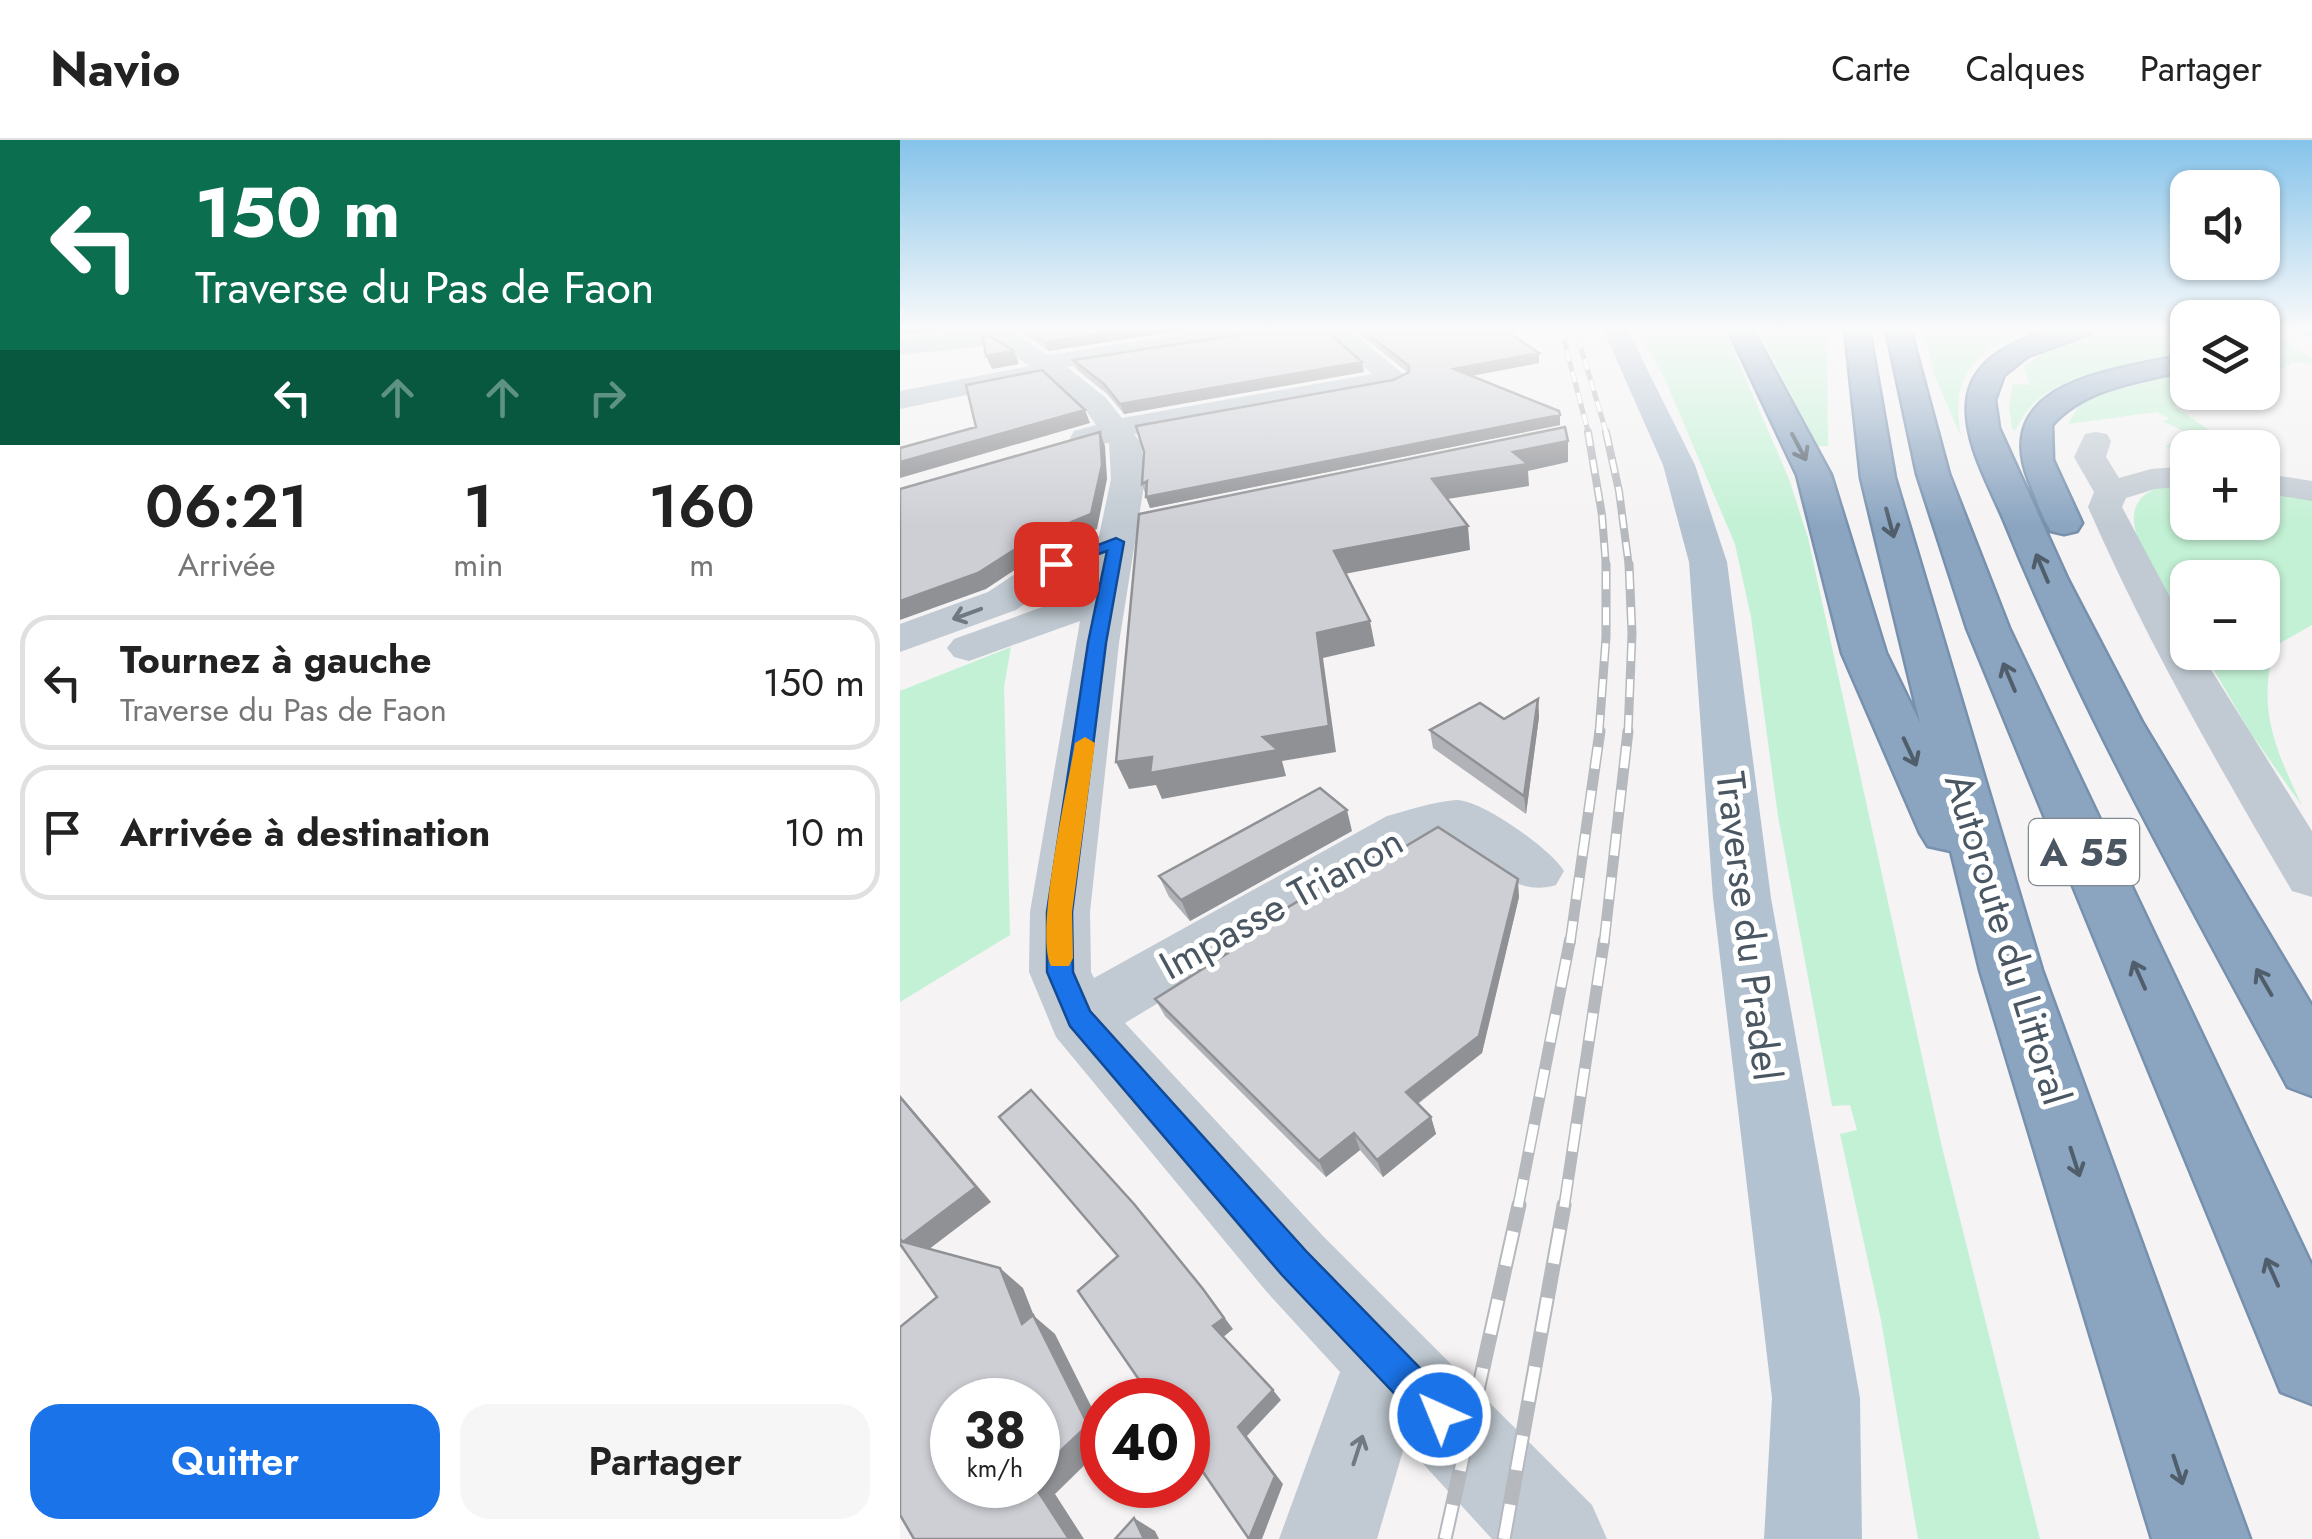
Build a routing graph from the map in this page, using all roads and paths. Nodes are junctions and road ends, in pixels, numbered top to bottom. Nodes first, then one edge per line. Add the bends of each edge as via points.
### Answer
1 (1084, 394) edge
2 (1309, 394) edge
3 (1648, 394) edge
4 (1773, 394) edge
5 (1866, 394) edge
6 (1914, 394) edge
7 (1983, 394) edge
8 (2071, 394) edge
9 (1090, 436) junction
10 (2096, 441) dead end
11 (2159, 477) edge
12 (2280, 484) edge
13 (2312, 490) edge
14 (1125, 547) junction
15 (2074, 548) dead end
16 (900, 639) edge
17 (2120, 652) dead end
18 (900, 674) edge
19 (2166, 811) junction
20 (1536, 871) dead end
21 (2312, 876) edge
22 (2011, 970) junction
23 (1080, 1018) junction
24 (2312, 1066) edge
25 (2312, 1360) edge
26 (1388, 1361) junction
27 (1328, 1539) edge
28 (1558, 1539) edge
29 (1813, 1539) edge
30 (2201, 1539) edge

1 - 9 street via 1095,403
2 - 9 street
3 - 29 main road, Traverse du Pradel via 1708,562 1742,898 1816,1398
4 -> 22 highway via 1814,476 1864,652
5 -> 22 highway, Autoroute du Littoral / A 55 via 1878,478
25 -> 6 highway, A 55 via 1988,628 1933,474
19 -> 7 highway via 2047,581 1986,432
8 - 15 highway via 2037,424 2037,460
9 - 14 street via 1125,443
10 - 11 street via 2090,458
11 - 21 street via 2105,508 2217,725
12 - 13 street
14 -> 16 street via 1056,564 1002,602
14 - 18 street
14 - 23 street via 1097,643 1060,912 1060,972
17 - 19 highway
24 -> 19 highway
20 - 23 street, Impasse Trianon via 1459,818 1406,829
22 -> 30 highway, Autoroute du Littoral / A 55
23 - 26 street
27 -> 26 street
26 - 28 street

